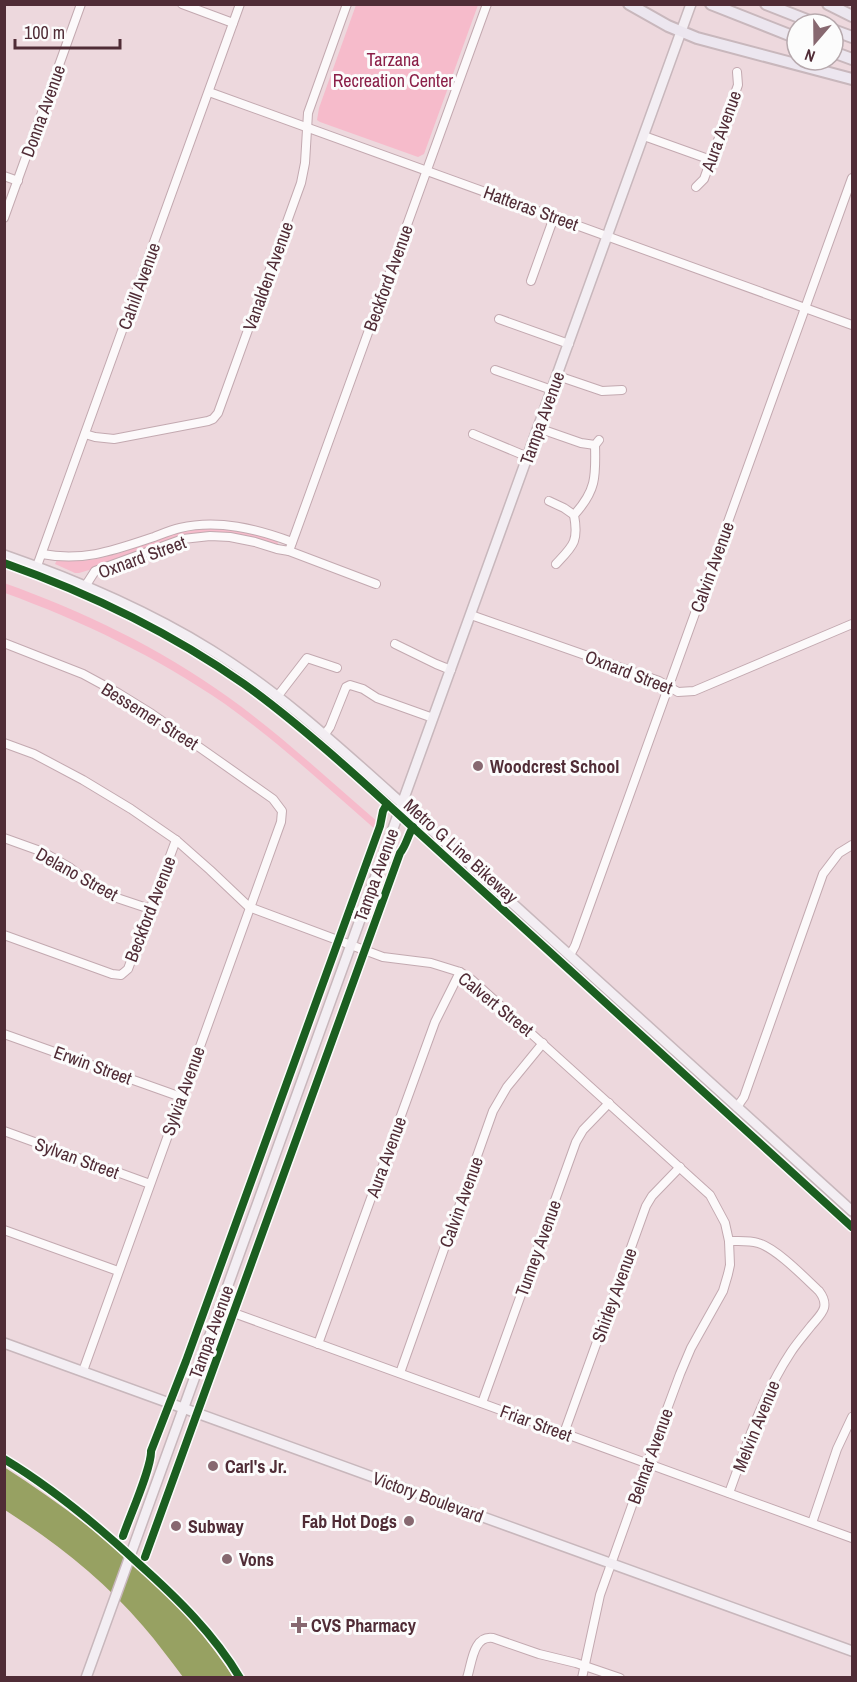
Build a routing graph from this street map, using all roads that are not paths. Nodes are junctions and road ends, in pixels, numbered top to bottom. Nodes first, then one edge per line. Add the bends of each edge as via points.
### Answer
1 (81, 4) edge
2 (182, 4) edge
3 (240, 4) edge
4 (347, 4) edge
5 (487, 4) edge
6 (629, 4) edge
7 (691, 4) edge
8 (765, 4) edge
9 (828, 4) edge
10 (711, 5) edge
11 (786, 12) edge
12 (852, 16) edge
13 (234, 23) junction
14 (682, 32) junction
15 (785, 33) edge
16 (737, 72) dead end
17 (852, 79) edge
18 (209, 92) junction
19 (307, 128) junction
20 (644, 136) junction
21 (711, 160) junction
22 (427, 170) junction
23 (4, 176) edge
24 (852, 177) edge
25 (18, 181) junction
26 (696, 187) dead end
27 (554, 217) junction
28 (4, 218) edge
29 (608, 236) junction
30 (531, 281) dead end
31 (805, 307) junction
32 (499, 319) dead end
33 (852, 325) edge
34 (569, 344) junction
35 (495, 370) dead end
36 (558, 376) junction
37 (552, 390) junction
38 (622, 390) dead end
39 (538, 428) junction
40 (85, 434) junction
41 (473, 434) dead end
42 (528, 457) junction
43 (549, 501) dead end
44 (574, 515) junction
45 (290, 547) junction
46 (42, 554) junction
47 (4, 555) edge
48 (556, 564) dead end
49 (37, 566) junction
50 (376, 584) dead end
51 (86, 585) junction
52 (471, 615) junction
53 (852, 624) edge
54 (4, 643) edge
55 (395, 644) dead end
56 (337, 668) dead end
57 (451, 670) junction
58 (669, 688) junction
59 (277, 697) junction
60 (434, 718) junction
61 (325, 734) junction
62 (4, 743) edge
63 (402, 804) junction
64 (282, 811) joint
65 (4, 838) edge
66 (176, 840) junction
67 (852, 845) edge
68 (249, 907) junction
69 (150, 909) junction
70 (4, 935) edge
71 (351, 945) junction
72 (570, 955) junction
73 (460, 972) junction
74 (4, 1034) edge
75 (543, 1043) junction
76 (181, 1097) junction
77 (609, 1103) junction
78 (737, 1107) junction
79 (4, 1131) edge
80 (680, 1167) junction
81 (150, 1184) junction
82 (852, 1211) edge
83 (4, 1230) edge
84 (729, 1241) junction
85 (118, 1271) junction
86 (220, 1308) junction
87 (4, 1343) edge
88 (318, 1344) junction
89 (83, 1371) junction
90 (400, 1373) junction
91 (482, 1403) junction
92 (183, 1408) junction
93 (852, 1417) edge
94 (564, 1433) junction
95 (647, 1464) junction
96 (729, 1493) junction
97 (812, 1523) junction
98 (852, 1538) edge
99 (611, 1563) junction
100 (852, 1651) edge
101 (585, 1665) junction
102 (86, 1677) edge
103 (467, 1677) edge
104 (582, 1677) edge
105 (620, 1677) edge

1 - 25 street, Donna Avenue
2 - 13 street
3 - 13 street, Cahill Avenue
4 - 19 street, Vanalden Avenue via 311,102
5 - 22 street, Beckford Avenue
6 - 14 highway
7 - 14 main road, Tampa Avenue
8 - 11 highway
9 - 12 highway
10 - 15 highway
13 - 18 street, Cahill Avenue
14 - 17 highway
14 - 20 main road, Tampa Avenue
16 - 21 street, Aura Avenue via 738,85
18 - 19 street, Hatteras Street
18 - 40 street, Cahill Avenue
19 - 22 street, Hatteras Street
19 - 40 street, Vanalden Avenue via 301,183 213,419 114,439
20 - 21 street
20 - 29 main road, Tampa Avenue
21 - 26 street, Aura Avenue via 704,179
22 - 27 street, Hatteras Street
22 - 45 street, Beckford Avenue
23 - 25 street
24 - 31 street, Calvin Avenue
25 - 28 street, Donna Avenue
27 - 29 street, Hatteras Street
27 - 30 street
29 - 31 street, Hatteras Street
29 - 34 main road, Tampa Avenue
31 - 33 street, Hatteras Street
31 - 58 street, Calvin Avenue
32 - 34 street
34 - 36 main road, Tampa Avenue
35 - 37 street
36 - 37 main road, Tampa Avenue
36 - 38 street via 602,391
37 - 39 main road, Tampa Avenue
39 - 42 main road, Tampa Avenue
39 - 44 street via 581,443 597,443 593,484
40 - 46 street, Cahill Avenue
41 - 42 street
42 - 52 main road, Tampa Avenue
43 - 44 street
44 - 48 street via 576,536 572,547
45 - 46 street, Oxnard Street via 250,529 213,524 180,528 94,555
45 - 50 street, Oxnard Street
45 - 51 street, Oxnard Street via 277,549 230,537 183,539 95,571
46 - 49 street, Cahill Avenue
47 - 49 main road
49 - 51 main road
51 - 59 main road via 178,631
52 - 57 main road, Tampa Avenue
52 - 58 street, Oxnard Street via 659,681
53 - 58 street, Oxnard Street via 694,691
54 - 64 street, Bessemer Street via 83,674 152,714 273,799
55 - 57 street
56 - 59 street via 307,658
57 - 60 main road, Tampa Avenue
58 - 72 street, Calvin Avenue
59 - 61 main road
60 - 61 street via 350,685
60 - 63 main road, Tampa Avenue
61 - 63 main road
62 - 66 street, Calvert Street via 83,780
63 - 71 main road, Tampa Avenue
63 - 72 main road
64 - 68 street, Sylvia Avenue
65 - 69 street, Delano Street via 43,852 97,889
66 - 68 street, Calvert Street
66 - 69 street, Beckford Avenue
67 - 78 street via 839,854 824,874 744,1097
68 - 71 street, Calvert Street
68 - 76 street, Sylvia Avenue
69 - 70 street, Beckford Avenue via 128,969 121,975
71 - 73 street, Calvert Street via 389,958 431,963
71 - 86 main road, Tampa Avenue
72 - 78 main road
73 - 75 street, Calvert Street
73 - 88 street, Aura Avenue via 435,1022
74 - 76 street, Erwin Street
75 - 77 street, Calvert Street
75 - 90 street, Calvin Avenue via 493,1111
76 - 81 street, Sylvia Avenue
77 - 80 street, Calvert Street
77 - 91 street, Tunney Avenue via 576,1142
78 - 82 main road
79 - 81 street, Sylvan Street
80 - 84 street, Calvert Street via 710,1195 725,1223
80 - 94 street, Shirley Avenue via 646,1206
81 - 85 street, Sylvia Avenue
83 - 85 street
84 - 95 street, Belmar Avenue via 730,1265 723,1291 691,1348
84 - 96 street, Melvin Avenue via 760,1243 770,1248 819,1291 825,1302 821,1316 797,1343 764,1399
85 - 89 street, Sylvia Avenue
86 - 88 street, Friar Street
86 - 92 main road, Tampa Avenue
87 - 89 main road, Victory Boulevard
88 - 90 street, Friar Street
89 - 92 main road, Victory Boulevard
90 - 91 street, Friar Street
91 - 94 street, Friar Street
92 - 99 main road, Victory Boulevard
92 - 102 main road, Tampa Avenue
93 - 97 street
94 - 95 street, Friar Street
95 - 96 street, Friar Street
95 - 99 street, Belmar Avenue
96 - 97 street, Friar Street
97 - 98 street, Friar Street
99 - 100 main road, Victory Boulevard
99 - 101 street, Belmar Avenue via 597,1603
101 - 103 street via 486,1637 474,1651
101 - 104 street, Belmar Avenue
101 - 105 street

